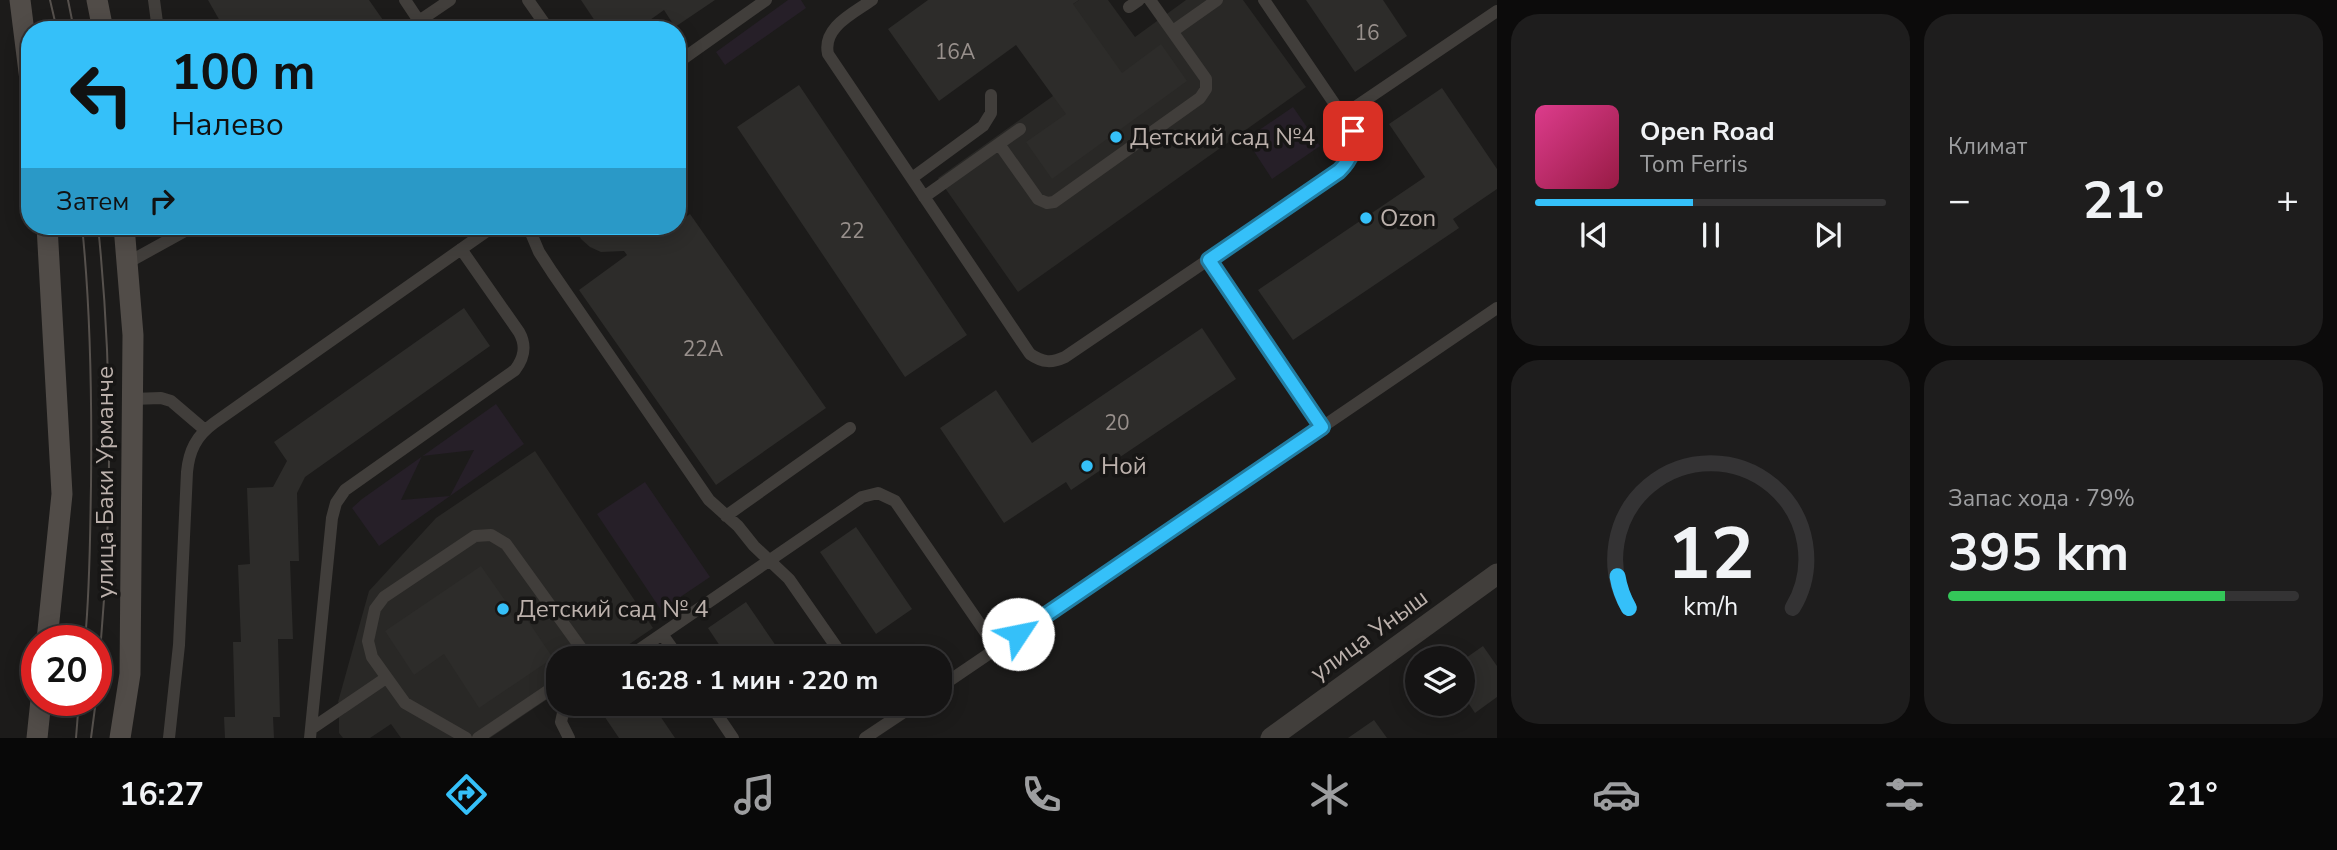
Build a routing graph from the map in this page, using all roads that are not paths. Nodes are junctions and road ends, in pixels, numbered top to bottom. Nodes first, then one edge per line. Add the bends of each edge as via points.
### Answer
1 (20, 0) edge
2 (97, 0) edge
3 (154, 0) edge
4 (405, 0) edge
5 (450, 0) edge
6 (528, 0) edge
7 (766, 0) edge
8 (872, 0) edge
9 (1150, 0) edge
10 (1217, 0) edge
11 (1264, 0) edge
12 (1497, 11) edge
13 (23, 21) edge
14 (101, 21) edge
15 (157, 21) edge
16 (419, 21) edge
17 (426, 21) edge
18 (543, 21) edge
19 (1172, 32) junction
20 (686, 57) edge
21 (992, 94) dead end
22 (1342, 116) junction
23 (1020, 129) dead end
24 (999, 144) junction
25 (912, 178) junction
26 (925, 197) junction
27 (48, 235) edge
28 (125, 235) edge
29 (171, 235) edge
30 (481, 235) edge
31 (532, 235) edge
32 (461, 249) junction
33 (1209, 260) junction
34 (127, 263) junction
35 (1497, 309) edge
36 (132, 399) junction
37 (1322, 427) junction
38 (850, 428) dead end
39 (205, 430) junction
40 (726, 516) junction
41 (770, 560) junction
42 (1497, 574) edge
43 (49, 625) edge
44 (662, 634) junction
45 (580, 646) edge
46 (644, 646) edge
47 (670, 646) edge
48 (836, 646) edge
49 (996, 649) junction
50 (386, 678) junction
51 (952, 679) edge
52 (546, 692) edge
53 (39, 716) edge
54 (561, 716) edge
55 (718, 716) edge
56 (898, 716) edge
57 (310, 733) edge
58 (37, 738) edge
59 (120, 738) edge
60 (169, 738) edge
61 (466, 738) edge
62 (478, 738) edge
63 (569, 738) edge
64 (733, 738) edge
65 (865, 738) edge
66 (1272, 738) edge

1 - 13 main road
2 - 14 main road
3 - 15 lane
4 - 16 lane
5 - 17 lane
6 - 18 lane
7 - 20 lane
8 - 25 lane via 831,31 826,48
9 - 19 lane
10 - 19 lane
11 - 22 lane
12 - 22 lane
19 - 24 lane via 1206,79 1203,94 1054,202 1038,199
21 - 25 lane via 991,113 983,126
22 - 33 lane via 1353,131 1348,162
23 - 24 lane
24 - 26 lane
25 - 26 lane
26 - 33 lane via 1030,354 1046,362 1066,357
27 - 43 main road, улица Баки Урманче via 62,494
28 - 34 main road, улица Баки Урманче
29 - 34 lane
30 - 32 lane
31 - 40 lane via 552,272 709,500
32 - 39 lane
32 - 57 lane via 519,332 524,354 515,370 338,498 332,518
33 - 37 lane
34 - 36 main road, улица Баки Урманче
35 - 37 lane
36 - 39 lane via 170,401
36 - 59 main road, улица Баки Урманче via 130,674
37 - 49 lane
38 - 40 lane
39 - 60 lane via 188,461 179,645
40 - 41 lane
41 - 44 lane
41 - 48 lane
41 - 49 lane via 862,497 886,495 895,501
42 - 66 street, улица Уныш
44 - 46 lane
44 - 47 lane
45 - 50 lane via 506,544 498,538 475,536 379,602 368,645
49 - 51 lane
50 - 57 lane
50 - 61 lane via 405,703
52 - 62 lane
53 - 58 main road
54 - 63 lane
55 - 64 lane
56 - 65 lane

